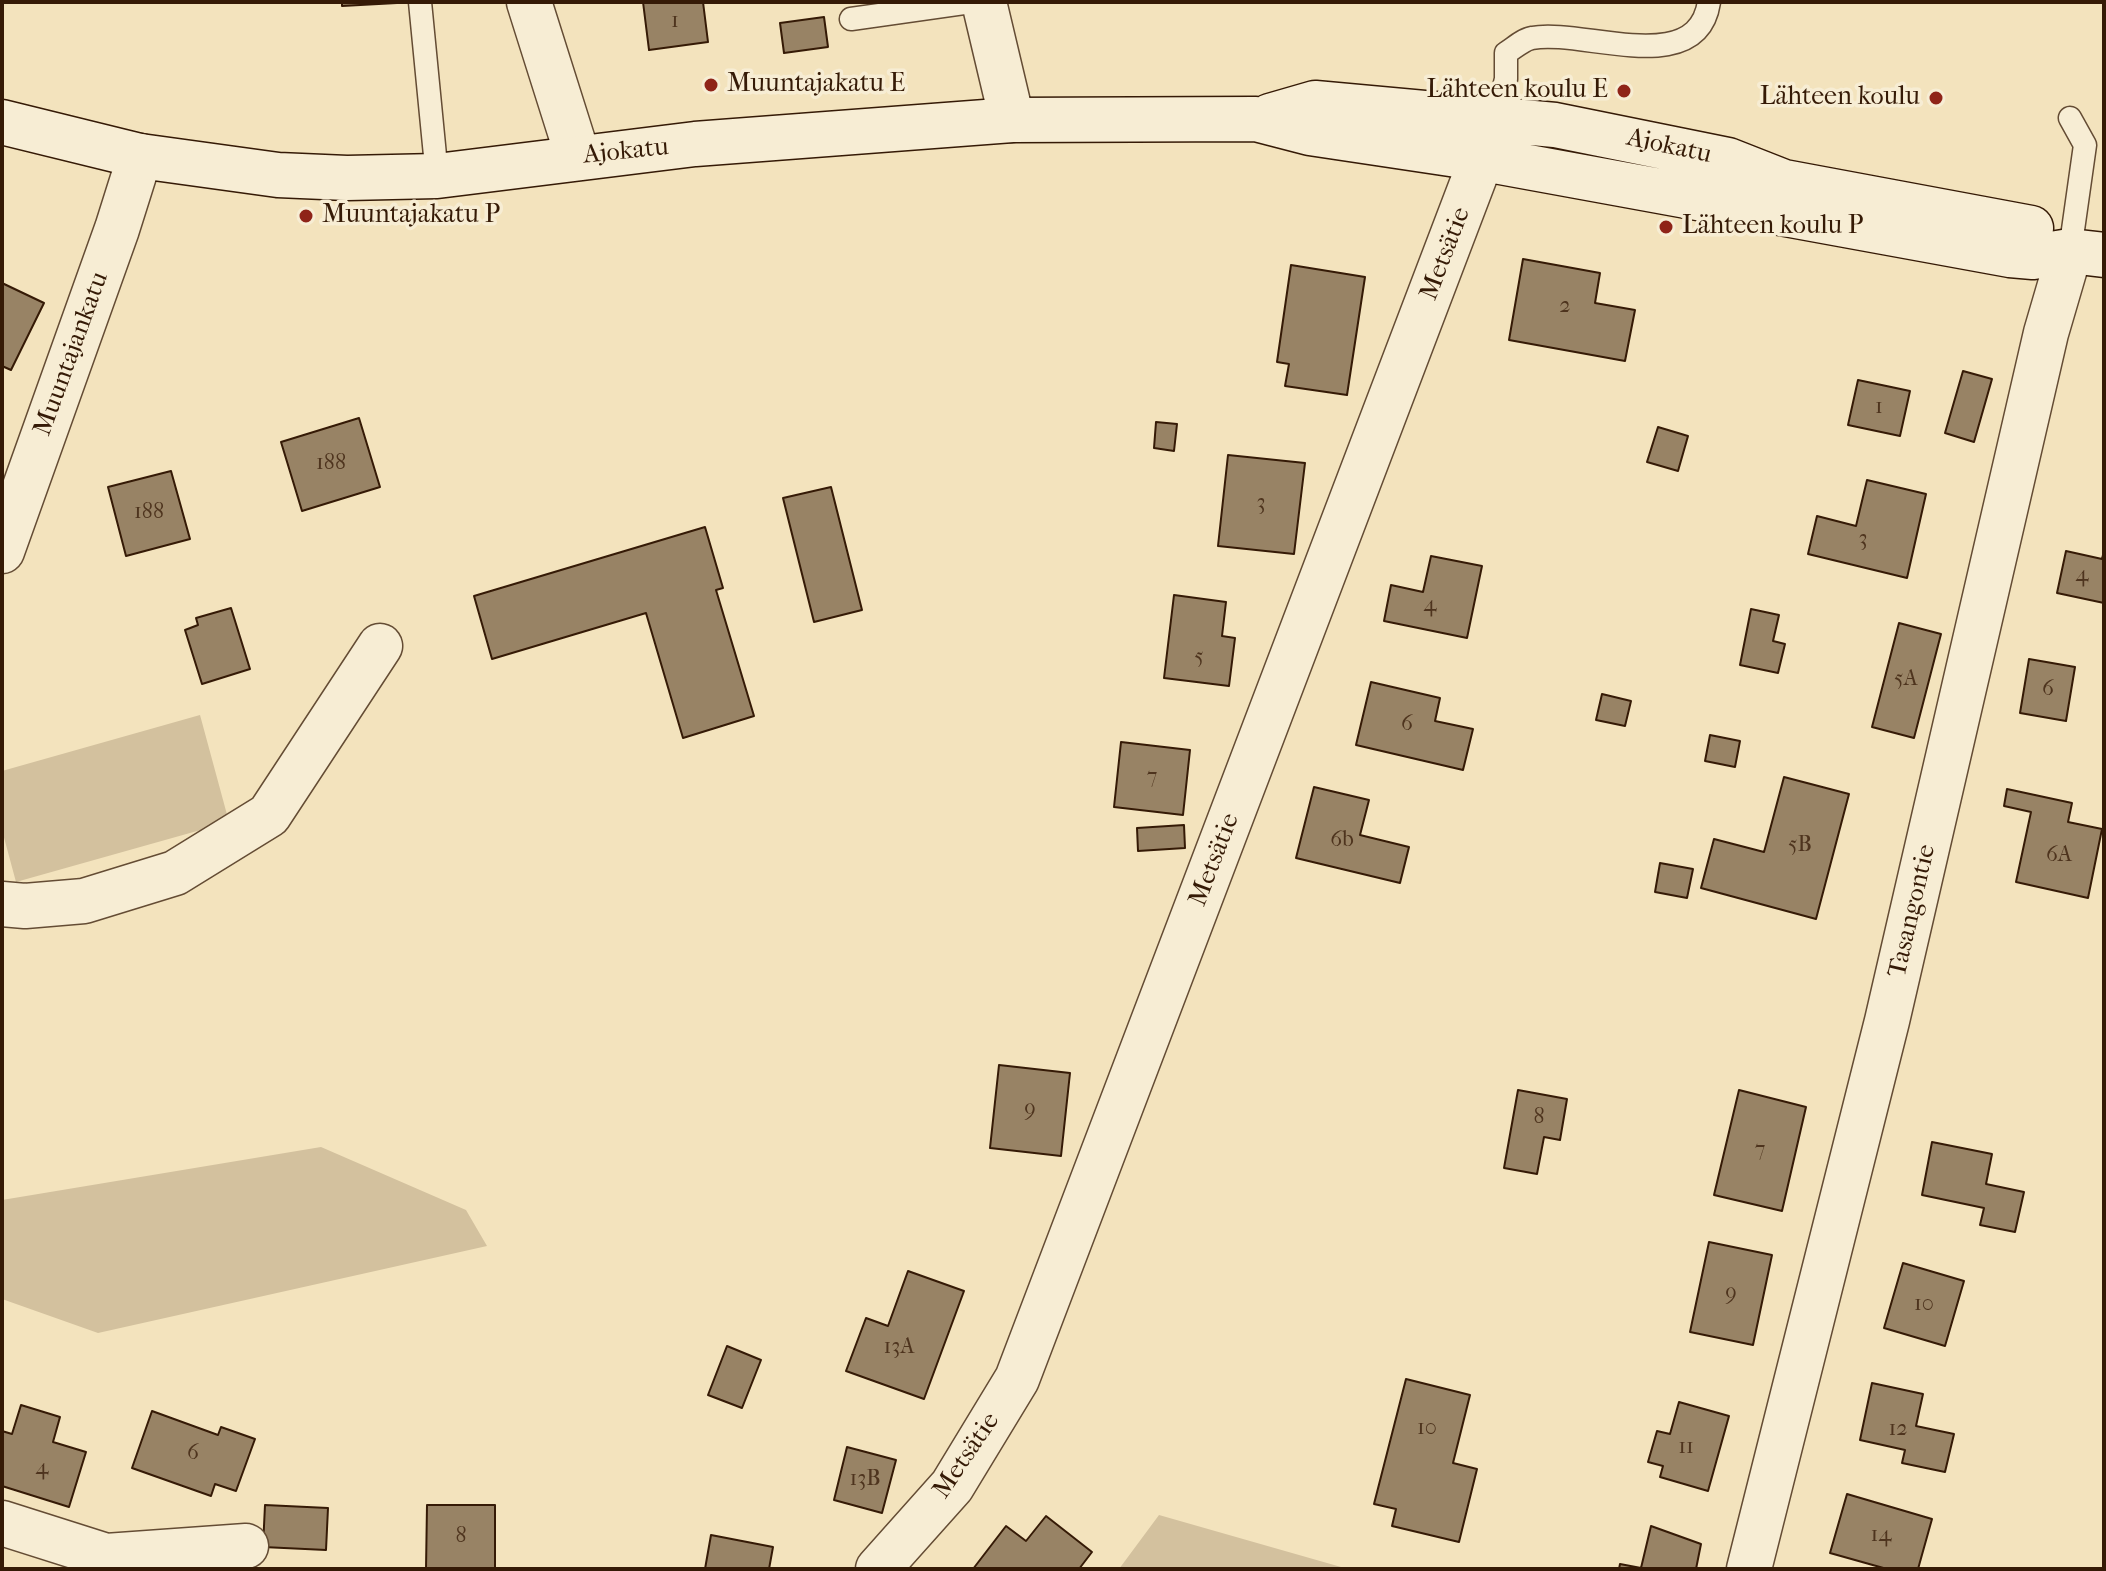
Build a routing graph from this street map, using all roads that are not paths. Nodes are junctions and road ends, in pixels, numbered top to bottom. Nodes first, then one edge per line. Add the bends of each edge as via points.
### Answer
1 (420, 2) edge
2 (529, 2) edge
3 (971, 2) edge
4 (984, 2) edge
5 (1709, 2) edge
6 (851, 19) dead end
7 (2070, 118) dead end
8 (1012, 120) junction
9 (2, 122) edge
10 (1490, 139) junction
11 (140, 156) junction
12 (578, 157) junction
13 (437, 176) junction
14 (2087, 253) edge
15 (2, 551) edge
16 (380, 646) dead end
17 (2, 904) edge
18 (2, 1523) edge
19 (246, 1546) dead end
20 (878, 1569) edge
21 (1749, 1569) edge

1 - 13 lane
2 - 12 street
3 - 6 lane
4 - 8 street
5 - 10 lane via 1708,12 1686,39 1662,47 1530,38 1506,53 1506,79
7 - 14 lane via 2085,145
8 - 10 street, Ajokatu via 1256,119 1310,133
8 - 12 street, Ajokatu
9 - 11 street, Ajokatu
10 - 14 street, Ajokatu via 1555,125 1728,160 1784,182 2041,230
10 - 20 street, Metsätie via 1017,1379 952,1486
11 - 13 street, Ajokatu via 278,175
11 - 15 street, Muuntajankatu
12 - 13 street, Ajokatu
14 - 21 street, Tasangontie via 2046,333 1887,1021
16 - 17 street via 269,815 175,873 84,901
18 - 19 street via 106,1556

